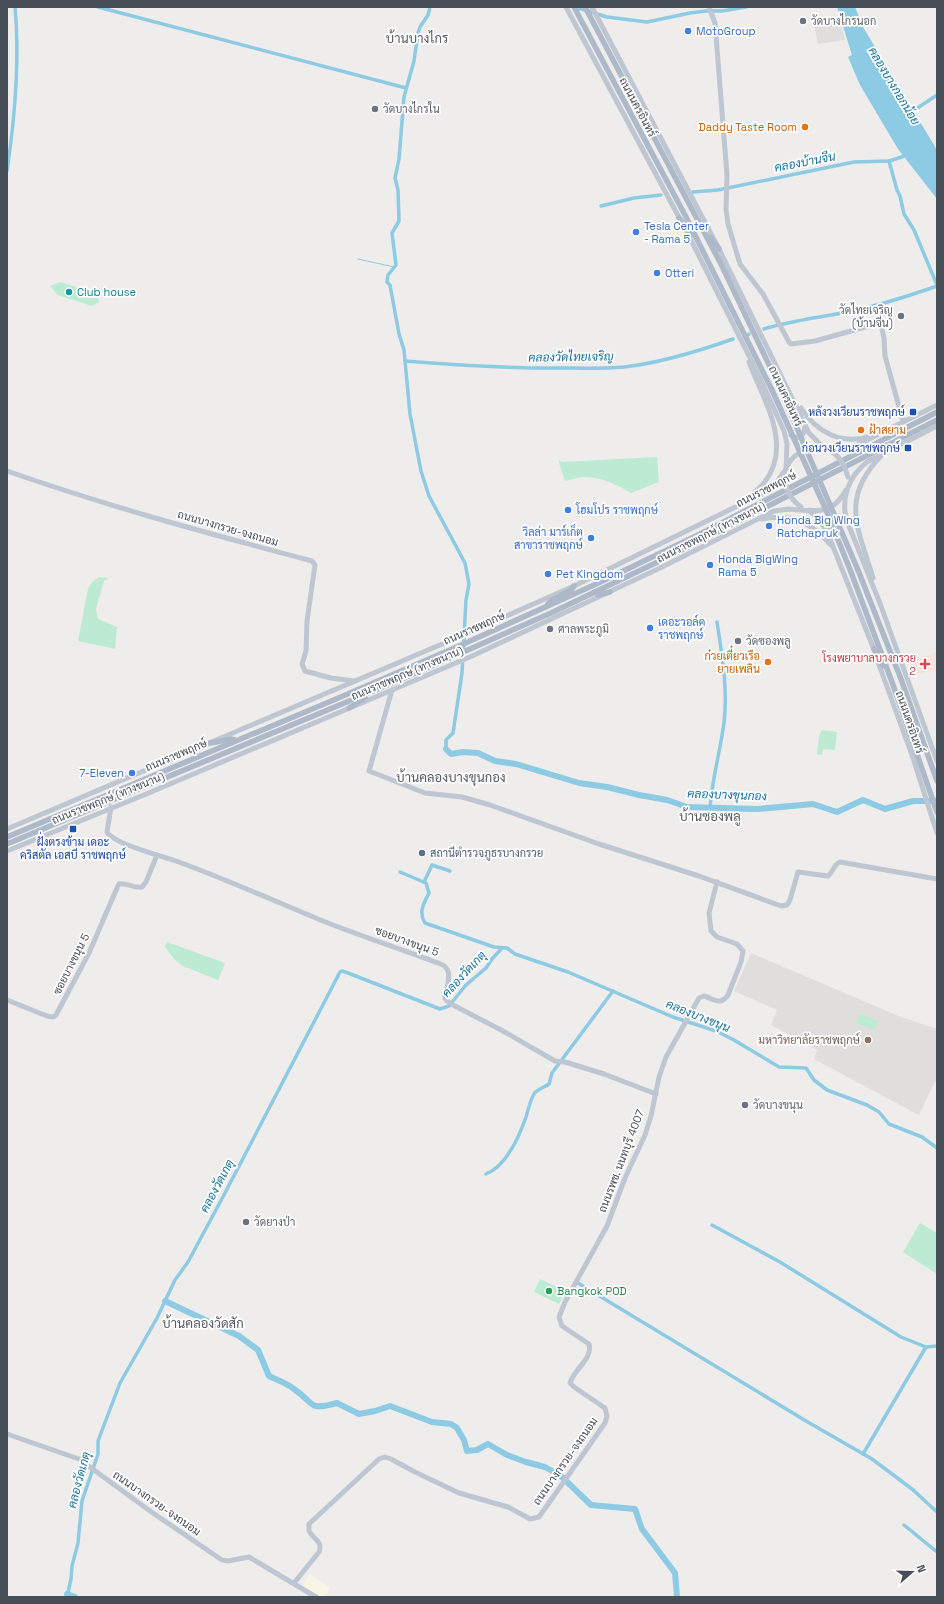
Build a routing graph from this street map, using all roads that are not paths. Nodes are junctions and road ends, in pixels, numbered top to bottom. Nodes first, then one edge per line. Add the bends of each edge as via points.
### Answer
1 (566, 7) edge
2 (585, 7) edge
3 (593, 7) edge
4 (710, 7) edge
5 (575, 10) edge
6 (679, 218) junction
7 (701, 226) junction
8 (719, 249) junction
9 (703, 251) junction
10 (741, 341) junction
11 (791, 394) junction
12 (937, 405) edge
13 (937, 412) edge
14 (937, 420) edge
15 (903, 421) junction
16 (805, 423) junction
17 (937, 426) edge
18 (784, 431) junction
19 (881, 433) junction
20 (826, 448) junction
21 (885, 453) junction
22 (786, 469) junction
23 (7, 471) edge
24 (847, 487) junction
25 (740, 505) junction
26 (810, 511) junction
27 (758, 520) junction
28 (847, 521) junction
29 (828, 534) junction
30 (835, 549) junction
31 (574, 586) junction
32 (610, 592) junction
33 (584, 598) junction
34 (547, 606) junction
35 (882, 606) junction
36 (874, 649) junction
37 (331, 678) junction
38 (355, 682) junction
39 (892, 682) junction
40 (339, 688) junction
41 (377, 690) junction
42 (392, 690) junction
43 (349, 708) junction
44 (236, 740) junction
45 (206, 744) junction
46 (937, 761) edge
47 (937, 781) edge
48 (111, 807) junction
49 (936, 809) edge
50 (7, 829) edge
51 (937, 833) edge
52 (7, 837) edge
53 (7, 844) edge
54 (7, 851) edge
55 (157, 855) junction
56 (936, 878) edge
57 (717, 882) junction
58 (7, 1000) edge
59 (656, 1094) junction
60 (570, 1381) joint
61 (7, 1434) edge
62 (294, 1583) junction
63 (316, 1597) edge

1 - 6 main road, ถนนนครอินทร์
2 - 7 main road, ถนนนครอินทร์
3 - 8 main road, ถนนนครอินทร์
4 - 15 main road via 714,19 727,187 726,209 740,264 763,294 789,342 794,344 815,341 876,324 881,325 884,349
5 - 9 main road, ถนนนครอินทร์
6 - 9 main road
6 - 10 main road, ถนนนครอินทร์
7 - 8 main road
7 - 47 main road, ถนนนครอินทร์, bridge via 779,386 858,570 901,679
8 - 11 main road, ถนนนครอินทร์
9 - 39 main road, ถนนนครอินทร์, bridge via 772,390 826,510
10 - 18 main road, ถนนนครอินทร์
10 - 25 main road via 771,416 777,445 775,461 767,478
11 - 16 main road, ถนนนครอินทร์
11 - 19 main road via 813,423 835,437 850,440
12 - 15 main road
13 - 34 main road, ถนนราชพฤกษ์ via 700,534
14 - 33 main road, ถนนราชพฤกษ์ via 668,558
15 - 19 main road
16 - 18 main road via 802,436 798,438
16 - 20 main road, ถนนนครอินทร์ via 814,439
17 - 21 main road
18 - 22 main road, ถนนนครอินทร์ via 787,444
19 - 20 main road via 856,445
20 - 22 main road via 810,448 803,451 790,461
20 - 24 main road, bridge via 846,467
21 - 24 main road via 861,467
21 - 35 main road via 866,474 856,505 858,531
22 - 25 main road, ถนนราชพฤกษ์ (ทางขนาน) via 771,490
22 - 26 main road, bridge via 788,493 793,501
23 - 37 main road, ถนนบางกรวย-จงถนอม via 89,498 312,561 315,565 307,621 306,652 302,664 305,670
24 - 26 main road via 835,505 820,511
24 - 28 main road, ถนนนครอินทร์ via 844,510
25 - 31 main road, ถนนราชพฤกษ์ (ทางขนาน)
26 - 27 main road, ถนนราชพฤกษ์ (ทางขนาน) via 780,509
26 - 29 main road, ถนนนครอินทร์
27 - 30 main road via 774,517 799,520 816,530
27 - 32 main road, ถนนราชพฤกษ์ (ทางขนาน)
28 - 29 main road via 839,516 834,517 828,522
28 - 35 main road, ถนนนครอินทร์
29 - 30 main road, ถนนนครอินทร์
30 - 36 main road, ถนนนครอินทร์
31 - 34 main road
31 - 38 main road, ถนนราชพฤกษ์ (ทางขนาน)
32 - 33 main road
32 - 42 main road, ถนนราชพฤกษ์ (ทางขนาน)
33 - 41 main road, ถนนราชพฤกษ์
34 - 44 main road, ถนนราชพฤกษ์
35 - 46 main road, ถนนนครอินทร์
36 - 39 main road
36 - 51 main road, ถนนนครอินทร์
37 - 38 main road, ถนนบางกรวย-จงถนอม
37 - 40 main road
38 - 40 main road, ถนนราชพฤกษ์ (ทางขนาน)
39 - 49 main road, ถนนนครอินทร์
40 - 45 main road, ถนนราชพฤกษ์ (ทางขนาน)
41 - 43 main road
41 - 53 main road, ถนนราชพฤกษ์
42 - 43 main road, ถนนราชพฤกษ์ (ทางขนาน)
42 - 57 main road via 369,771 429,794 479,802
43 - 48 main road, ถนนราชพฤกษ์ (ทางขนาน)
44 - 45 main road
44 - 52 main road, ถนนราชพฤกษ์
45 - 50 main road, ถนนราชพฤกษ์ (ทางขนาน)
48 - 54 main road, ถนนราชพฤกษ์ (ทางขนาน)
48 - 55 main road, ซอยบางขนุน 5 via 107,828 109,835
55 - 58 main road, ซอยบางขนุน 5 via 142,887 119,884 89,952 56,1015 47,1016
55 - 59 main road, ซอยบางขนุน 5 via 443,965 449,973 445,995 451,1004 557,1061 615,1078
56 - 57 main road via 840,862 828,876 798,872 790,900 787,905 781,906
57 - 59 main road, ถนนรพช. นนทบุรี 4007 via 709,914 711,931 717,937 740,946 743,951 742,957 724,1000 719,1002 701,997 687,1018 666,1057
59 - 60 main road, ถนนรพช. นนทบุรี 4007 via 645,1135 607,1226 559,1317 562,1326 586,1341 590,1347 589,1355
60 - 62 main road, ถนนบางกรวย-จงถนอม via 572,1386 605,1408 605,1423 539,1517 532,1519 508,1507 459,1493 391,1459 382,1458 310,1524 309,1531 320,1542 320,1552
61 - 62 main road, ถนนบางกรวย-จงถนอม via 79,1459 222,1560 249,1557
62 - 63 main road, ถนนบางกรวย-จงถนอม

